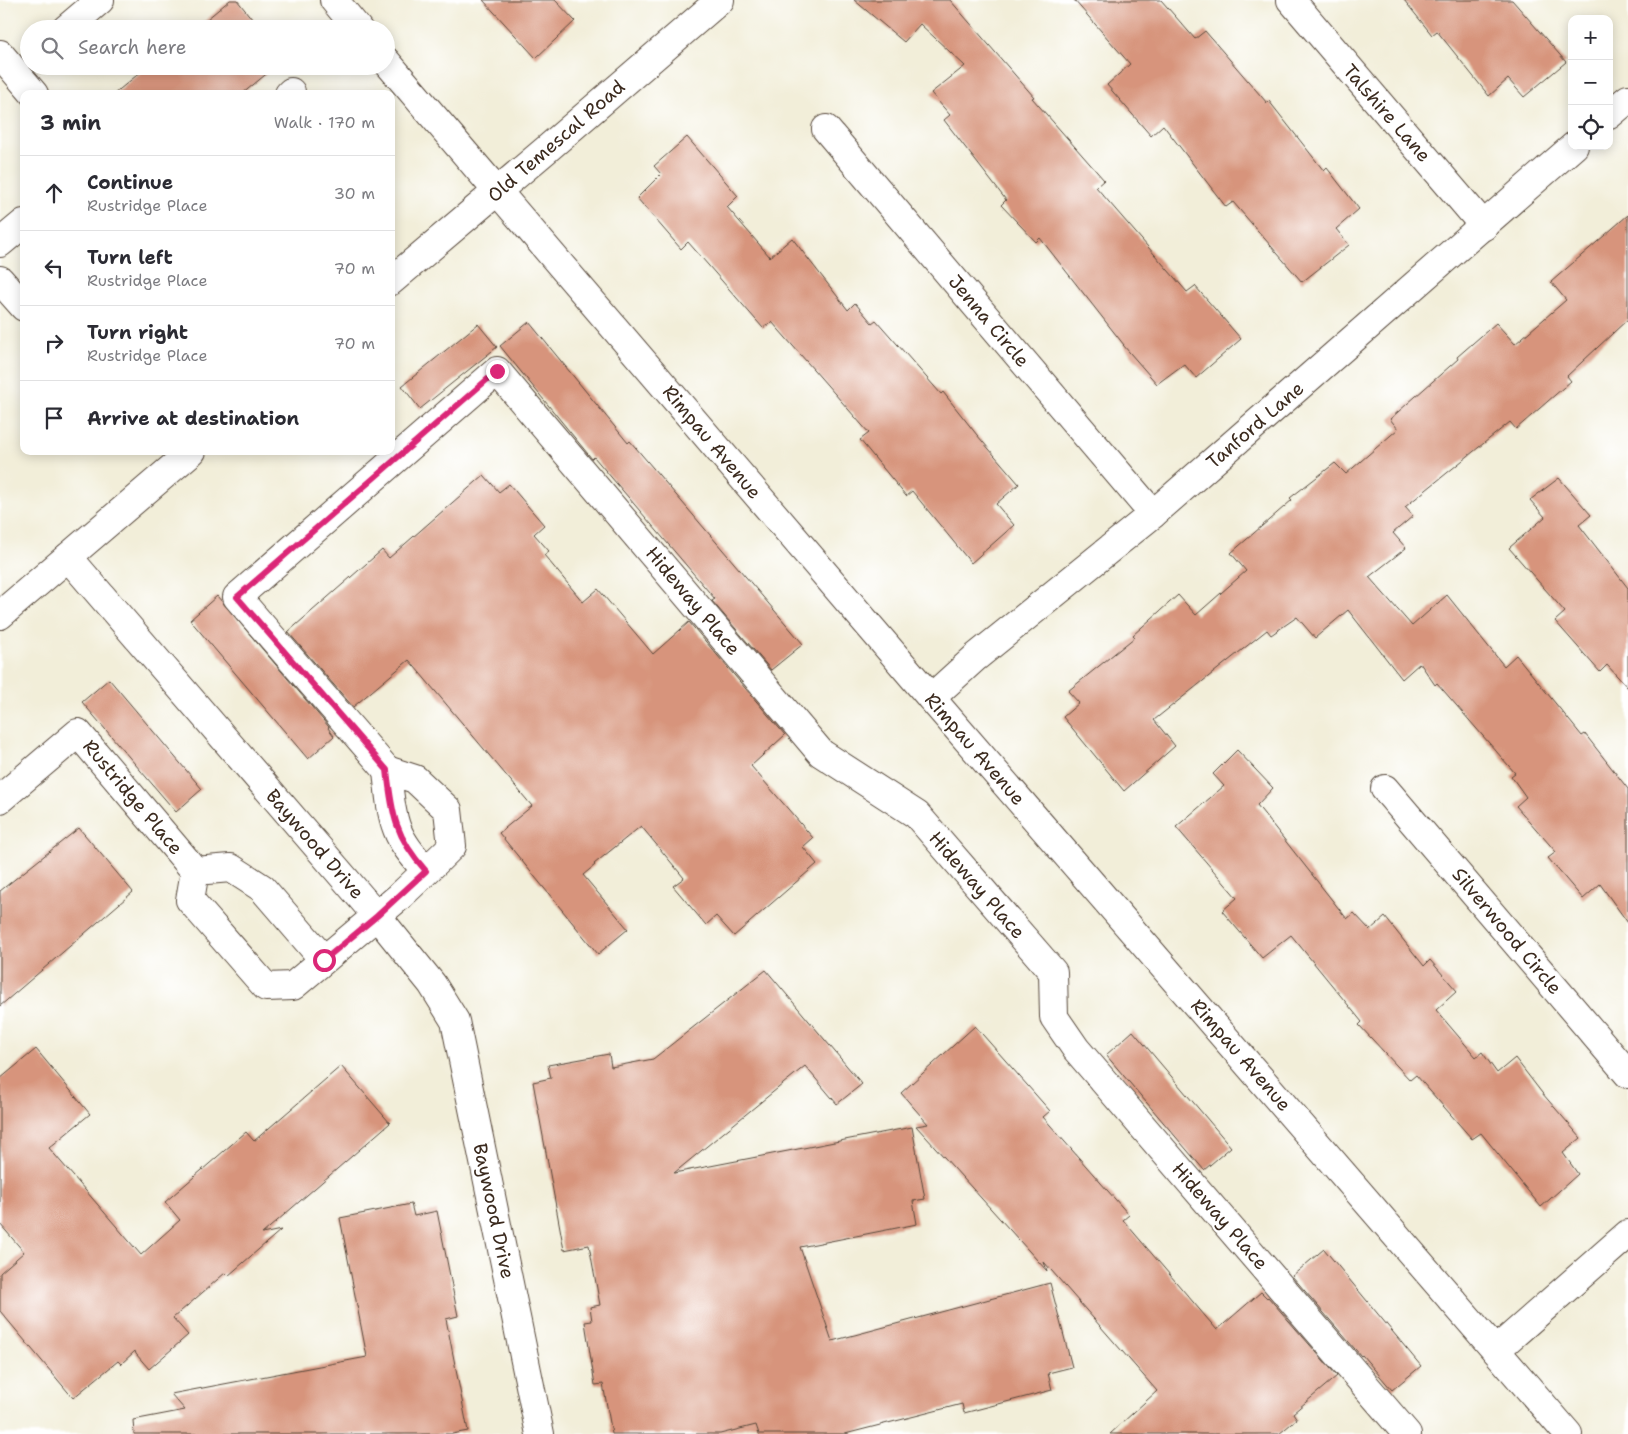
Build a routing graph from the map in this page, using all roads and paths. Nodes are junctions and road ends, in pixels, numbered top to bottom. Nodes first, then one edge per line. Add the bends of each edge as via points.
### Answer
1 (100, 0) edge
2 (334, 0) edge
3 (1291, 0) edge
4 (709, 3) edge
5 (77, 20) edge
6 (351, 20) edge
7 (395, 71) edge
8 (23, 75) edge
9 (32, 90) edge
10 (1628, 99) edge
11 (1613, 112) edge
12 (826, 129) dead end
13 (1570, 150) edge
14 (498, 191) junction
15 (20, 226) edge
16 (1484, 226) junction
17 (0, 243) edge
18 (395, 278) edge
19 (0, 280) edge
20 (20, 302) edge
21 (187, 455) edge
22 (1153, 514) junction
23 (68, 557) junction
24 (0, 615) edge
25 (931, 698) junction
26 (387, 770) junction
27 (1385, 789) dead end
28 (0, 799) edge
29 (195, 871) junction
30 (426, 871) junction
31 (377, 916) junction
32 (324, 960) junction
33 (1628, 1074) edge
34 (1628, 1234) edge
35 (1496, 1350) junction
36 (540, 1434) edge
37 (1407, 1434) edge
38 (1568, 1434) edge

1 - 5 street
2 - 6 street
3 - 16 street, Talshire Lane
4 - 14 street, Old Temescal Road
7 - 14 street, Rimpau Avenue
8 - 9 street
10 - 11 street
12 - 22 street, Jenna Circle
13 - 16 street, Tanford Lane
14 - 18 street, Old Temescal Road
14 - 25 street, Rimpau Avenue
15 - 17 street
16 - 22 street, Tanford Lane
19 - 20 street
21 - 23 street
22 - 25 street, Tanford Lane via 976,657
23 - 24 street
23 - 31 street, Baywood Drive
25 - 35 street, Rimpau Avenue
26 - 30 street via 397,828 412,856
26 - 30 street, Rustridge Place via 414,779 448,810 452,846
26 - 37 street, Hideway Place via 237,597 497,371 821,753 917,815 1053,972 1054,1017 1076,1049
27 - 33 street, Silverwood Circle
28 - 29 street, Rustridge Place via 78,733
29 - 32 street, Rustridge Place via 230,868 262,888
29 - 32 street, Rustridge Place via 190,900 266,988 293,986
30 - 31 street, Rustridge Place
31 - 32 street, Rustridge Place
31 - 36 street, Baywood Drive via 432,984 455,1021
34 - 35 street
35 - 38 street, Rimpau Avenue

